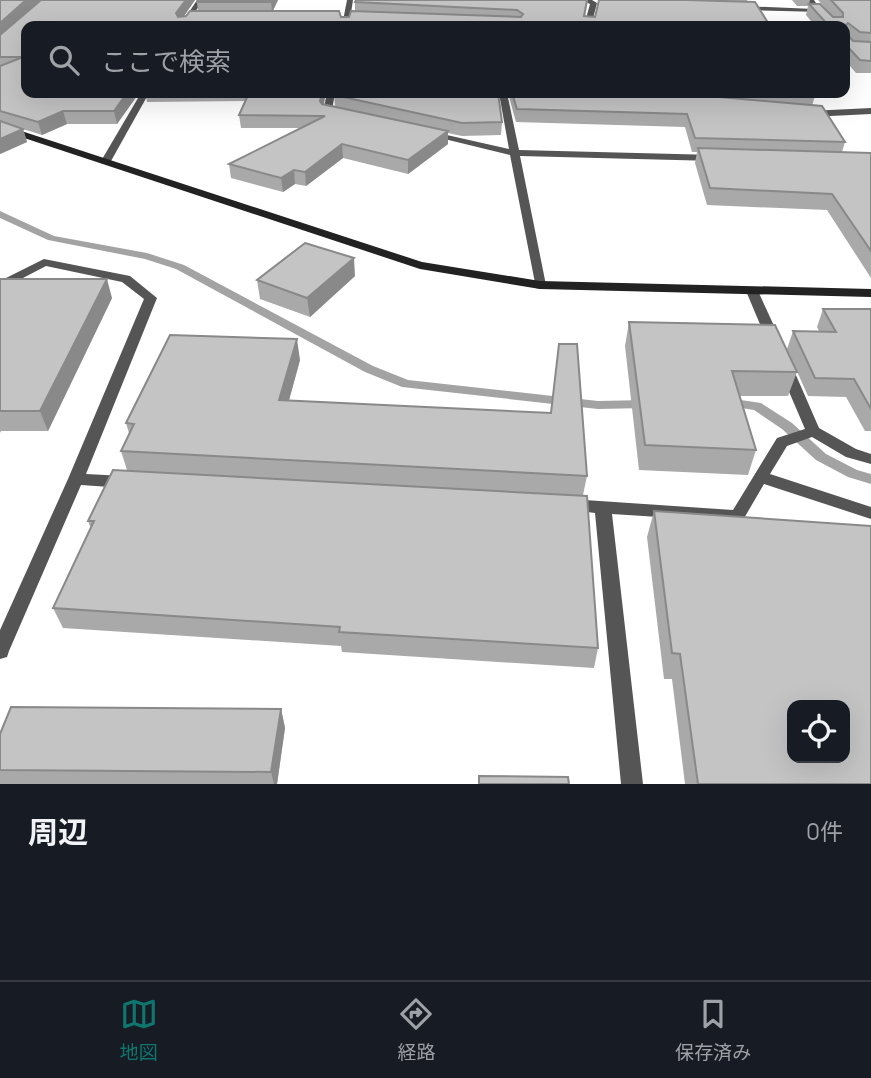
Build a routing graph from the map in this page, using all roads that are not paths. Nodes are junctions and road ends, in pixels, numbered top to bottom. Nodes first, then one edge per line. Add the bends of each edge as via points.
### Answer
1 (200, 0) edge
2 (350, 0) edge
3 (585, 0) edge
4 (810, 0) edge
5 (604, 2) edge
6 (594, 3) junction
7 (737, 8) edge
8 (820, 11) junction
9 (189, 17) junction
10 (202, 17) edge
11 (333, 17) edge
12 (346, 17) junction
13 (360, 18) edge
14 (827, 19) edge
15 (186, 21) edge
16 (346, 21) edge
17 (589, 21) edge
18 (142, 98) edge
19 (330, 98) edge
20 (504, 98) edge
21 (871, 111) edge
22 (799, 112) edge
23 (354, 118) edge
24 (0, 127) edge
25 (421, 132) edge
26 (515, 153) junction
27 (720, 158) edge
28 (106, 161) junction
29 (540, 285) junction
30 (0, 286) edge
31 (752, 291) junction
32 (871, 293) edge
33 (813, 432) junction
34 (871, 459) edge
35 (761, 477) junction
36 (76, 480) junction
37 (145, 483) edge
38 (547, 504) edge
39 (603, 507) junction
40 (871, 513) edge
41 (0, 651) edge
42 (632, 784) edge

1 - 9 street
2 - 12 street
3 - 6 street
4 - 8 street
5 - 6 street
6 - 17 street
7 - 8 street
8 - 14 street
9 - 10 street
9 - 15 street
11 - 12 street
12 - 13 street
12 - 16 street
18 - 28 street
19 - 23 street via 327,112
20 - 26 street
21 - 22 street
24 - 28 street
25 - 26 street
26 - 27 street
26 - 29 street
28 - 29 street via 420,265
29 - 31 street
30 - 36 street via 44,262 126,279 151,298
31 - 32 street
31 - 33 street
33 - 34 street
33 - 35 street via 782,442
35 - 39 street via 737,516
35 - 40 street
36 - 37 street
36 - 41 street
38 - 39 street
39 - 42 street

